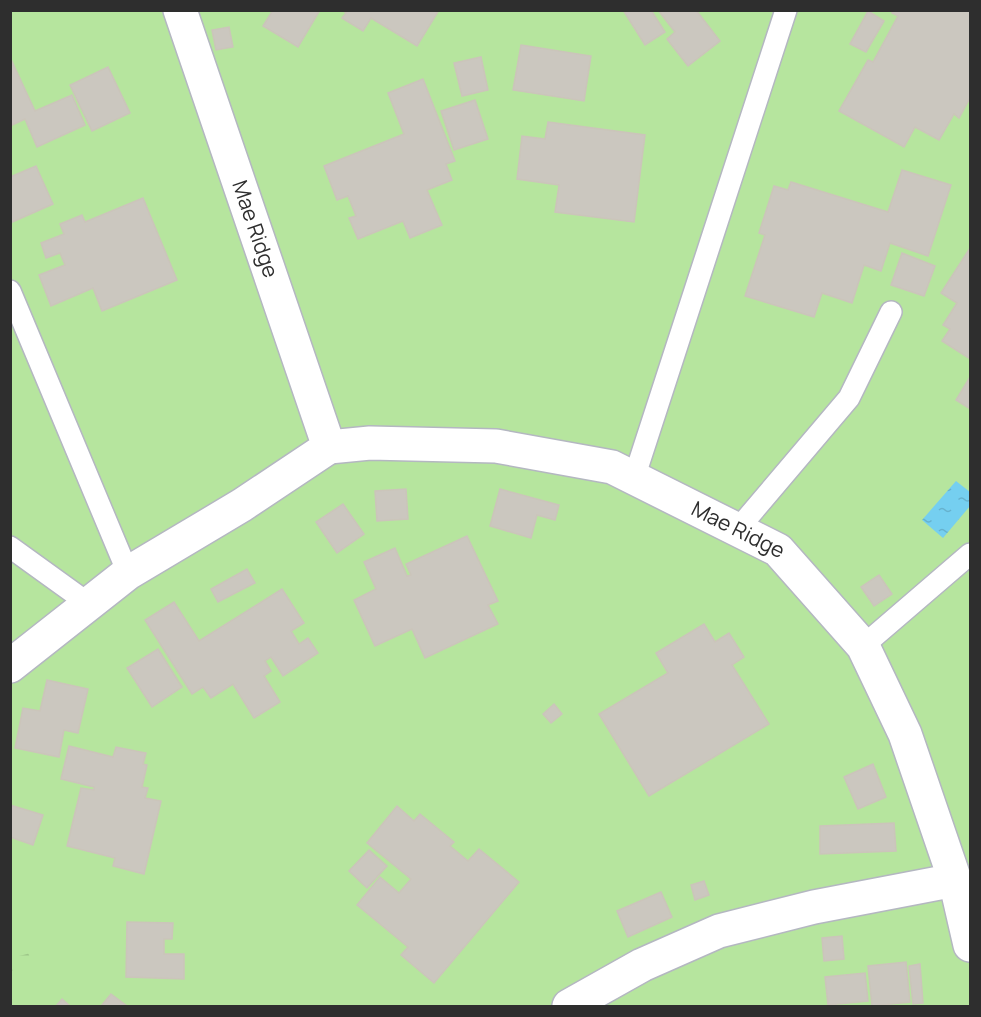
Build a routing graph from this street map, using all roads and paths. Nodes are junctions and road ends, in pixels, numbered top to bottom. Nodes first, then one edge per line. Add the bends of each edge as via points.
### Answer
1 (180, 10) edge
2 (786, 10) edge
3 (10, 291) edge
4 (891, 312) dead end
5 (329, 447) junction
6 (634, 478) junction
7 (737, 530) junction
8 (10, 547) edge
9 (970, 554) edge
10 (128, 573) junction
11 (89, 604) junction
12 (863, 646) junction
13 (10, 666) edge
14 (954, 880) junction
15 (970, 945) edge
16 (569, 1006) edge

1 - 5 street, Mae Ridge
2 - 6 lane
3 - 10 lane
4 - 7 lane via 849,398
5 - 6 street, Mae Ridge via 370,443 496,446 612,467
5 - 10 street, Mae Ridge via 242,506
6 - 7 street, Mae Ridge
7 - 12 street, Mae Ridge via 778,550
8 - 11 lane
9 - 12 lane
10 - 11 street, Mae Ridge
11 - 13 street, Mae Ridge
12 - 14 street, Mae Ridge via 905,734
14 - 15 street, Mae Ridge
14 - 16 street via 814,907 719,931 642,965

